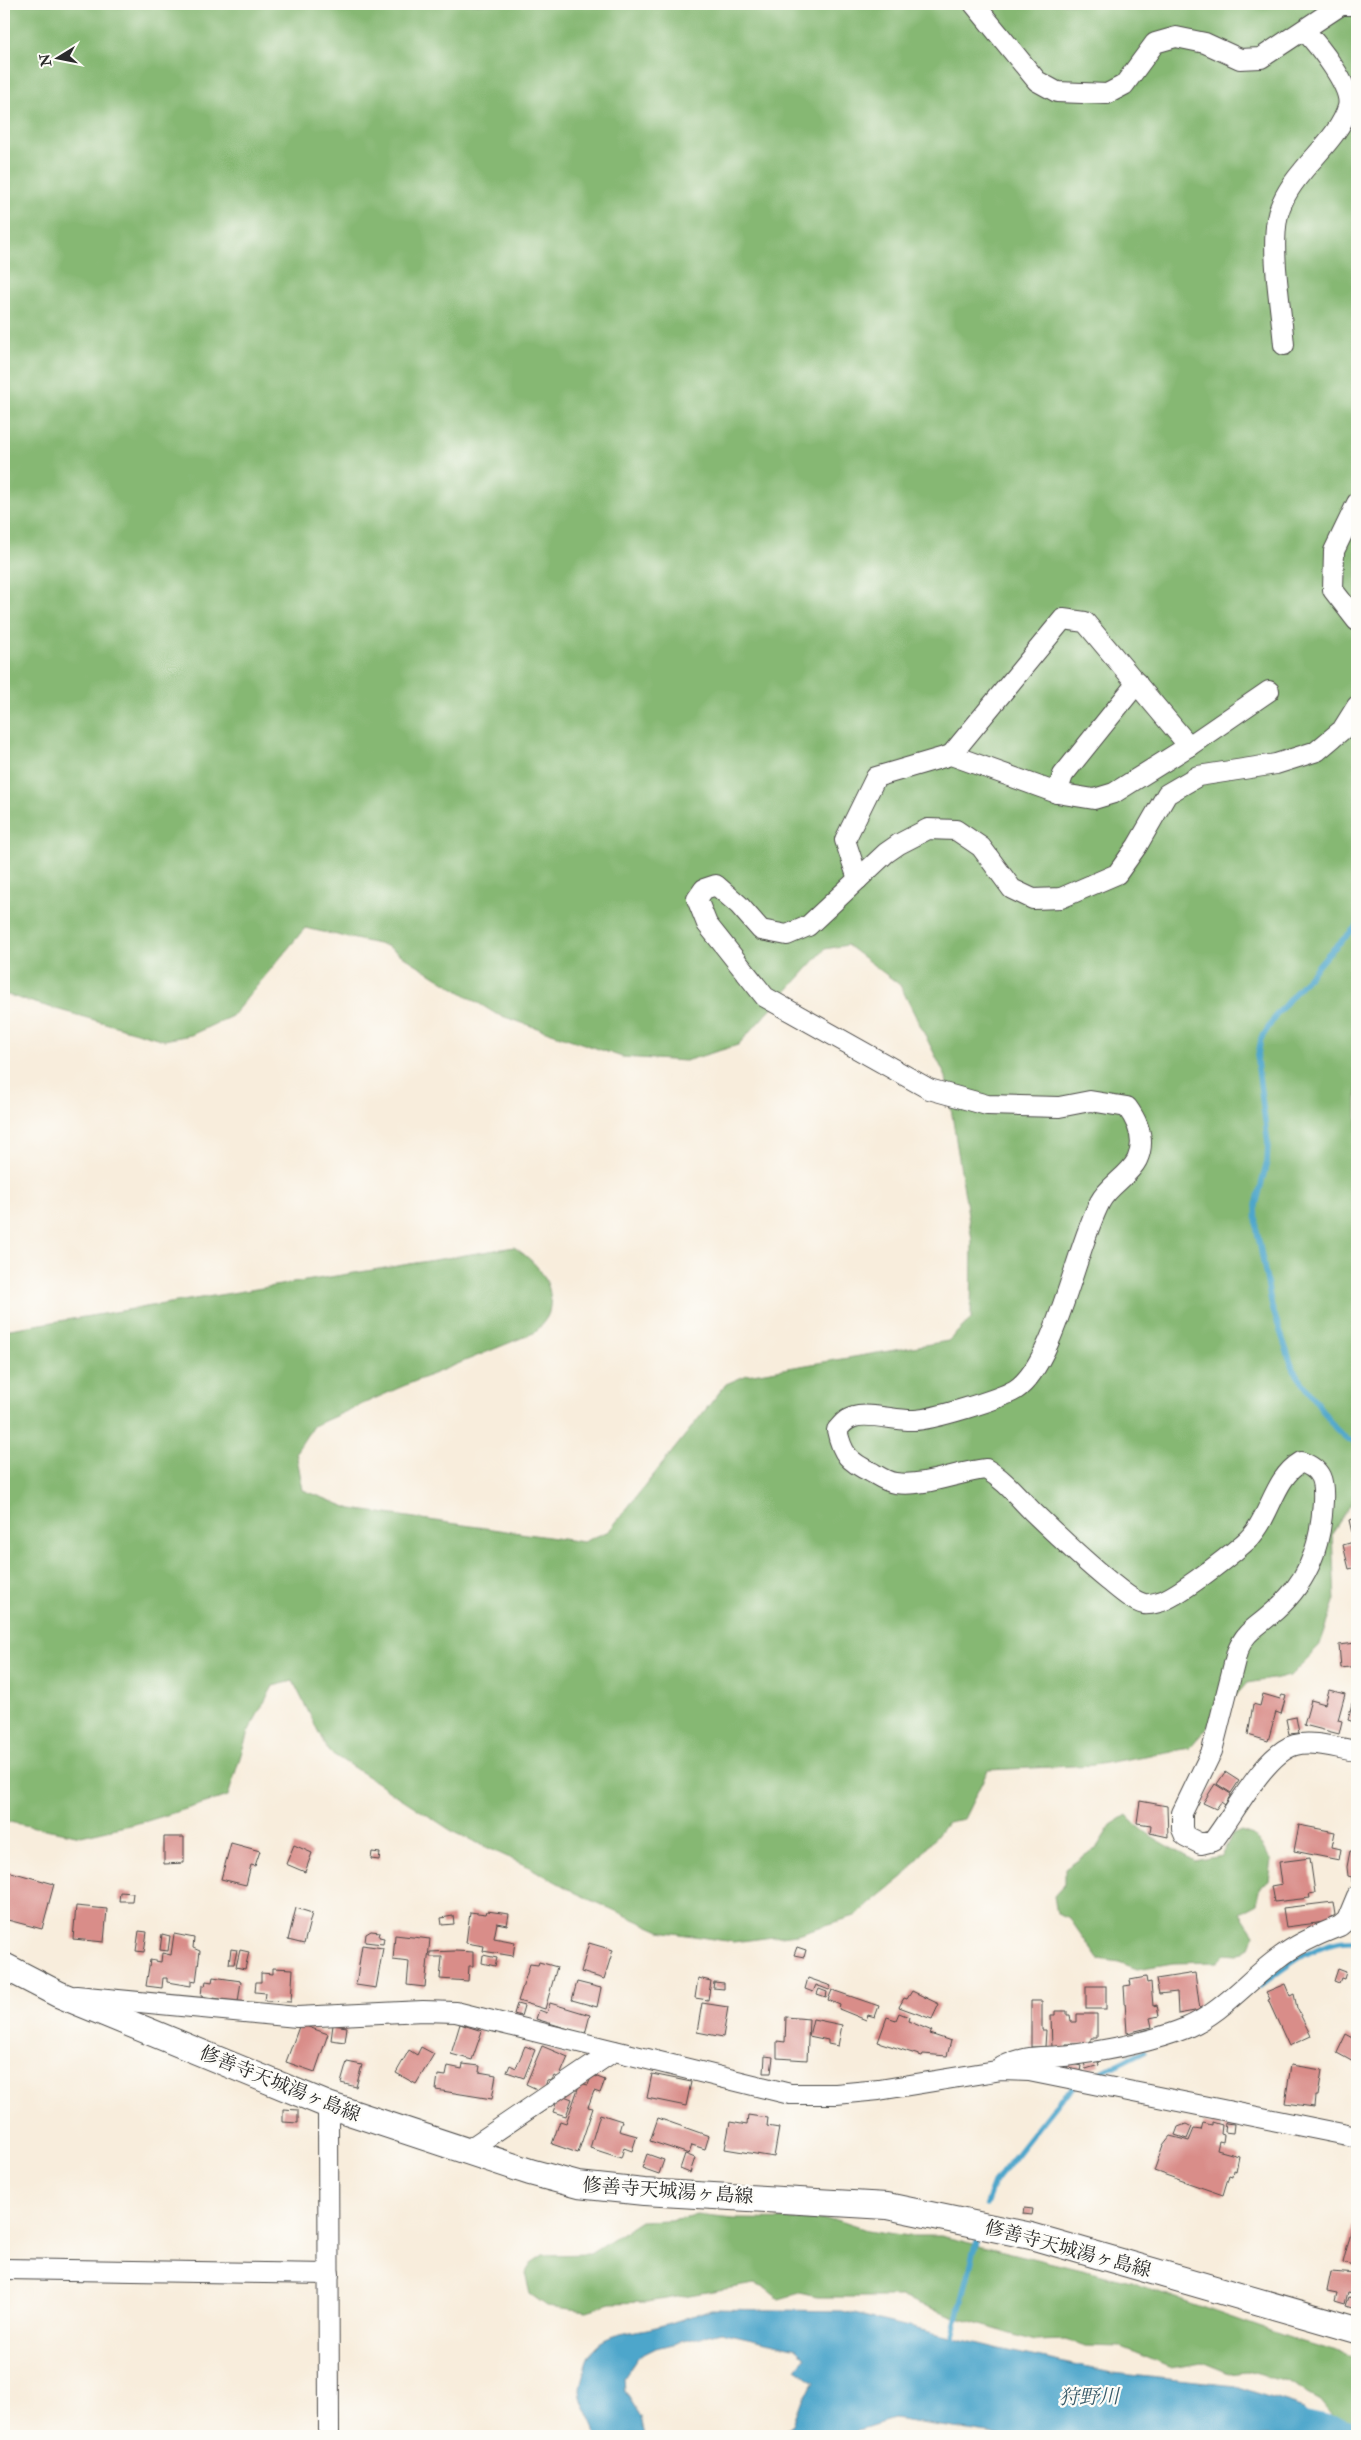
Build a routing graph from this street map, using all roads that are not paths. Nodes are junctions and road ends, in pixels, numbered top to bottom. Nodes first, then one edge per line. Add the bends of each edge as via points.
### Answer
1 (974, 4) edge
2 (1357, 5) edge
3 (1304, 30) junction
4 (1284, 345) dead end
5 (1357, 503) edge
6 (1357, 621) edge
7 (1137, 683) junction
8 (1269, 692) dead end
9 (1357, 706) edge
10 (1189, 746) junction
11 (951, 755) junction
12 (1057, 793) junction
13 (858, 879) junction
14 (1357, 1751) edge
15 (1357, 1896) edge
16 (7, 1969) edge
17 (58, 1994) junction
18 (614, 2051) junction
19 (993, 2071) junction
20 (328, 2105) junction
21 (1357, 2137) edge
22 (465, 2152) junction
23 (4, 2269) edge
24 (329, 2274) junction
25 (1357, 2330) edge
26 (329, 2436) edge

1 - 3 street via 1037,81 1057,92 1107,94 1124,85 1155,43 1176,36 1205,43 1240,59 1262,58
2 - 3 street via 1341,5
3 - 4 street via 1323,50 1344,86 1349,106 1339,126 1290,186 1278,218 1276,250
5 - 6 street via 1334,551 1333,590
7 - 10 street
7 - 11 street via 1085,622 1063,619
7 - 12 street via 1063,775
8 - 10 street
9 - 13 street via 1342,730 1317,751 1276,764 1198,776 1167,794 1117,874 1061,898 1033,899 1012,889 981,847 956,830 928,830 899,844
10 - 12 street via 1114,793 1094,799
11 - 12 street
11 - 13 street via 876,777 845,840
13 - 14 street via 808,926 787,935 761,930 716,885 704,889 697,899 707,924 765,997 929,1089 987,1105 1060,1107 1090,1101 1128,1107 1137,1121 1141,1142 1137,1160 1100,1201 1046,1347 1030,1374 1015,1390 941,1415 915,1420 856,1416 844,1421 836,1430 843,1452 858,1466 894,1483 916,1483 986,1469 1011,1488 1096,1570 1124,1593 1144,1604 1161,1602 1183,1590 1245,1544 1261,1525 1279,1484 1291,1468 1301,1462 1313,1466 1323,1482 1323,1501 1321,1532 1307,1573 1296,1591 1244,1637 1237,1652 1212,1751 1182,1813 1185,1836 1201,1844 1213,1841 1266,1765 1282,1751 1296,1745 1311,1744
15 - 19 street via 1347,1920 1340,1926 1292,1948 1188,2027 1083,2054 1020,2058
16 - 17 main road, 修善寺天城湯ヶ島線
17 - 18 street via 297,2018 456,2012
17 - 20 main road, 修善寺天城湯ヶ島線
18 - 19 street via 790,2094 879,2090
18 - 22 street
19 - 21 street via 1029,2071
20 - 22 main road, 修善寺天城湯ヶ島線
20 - 24 street
22 - 25 main road, 修善寺天城湯ヶ島線 via 578,2185 644,2192 887,2206 1031,2236
23 - 24 street
24 - 26 street

